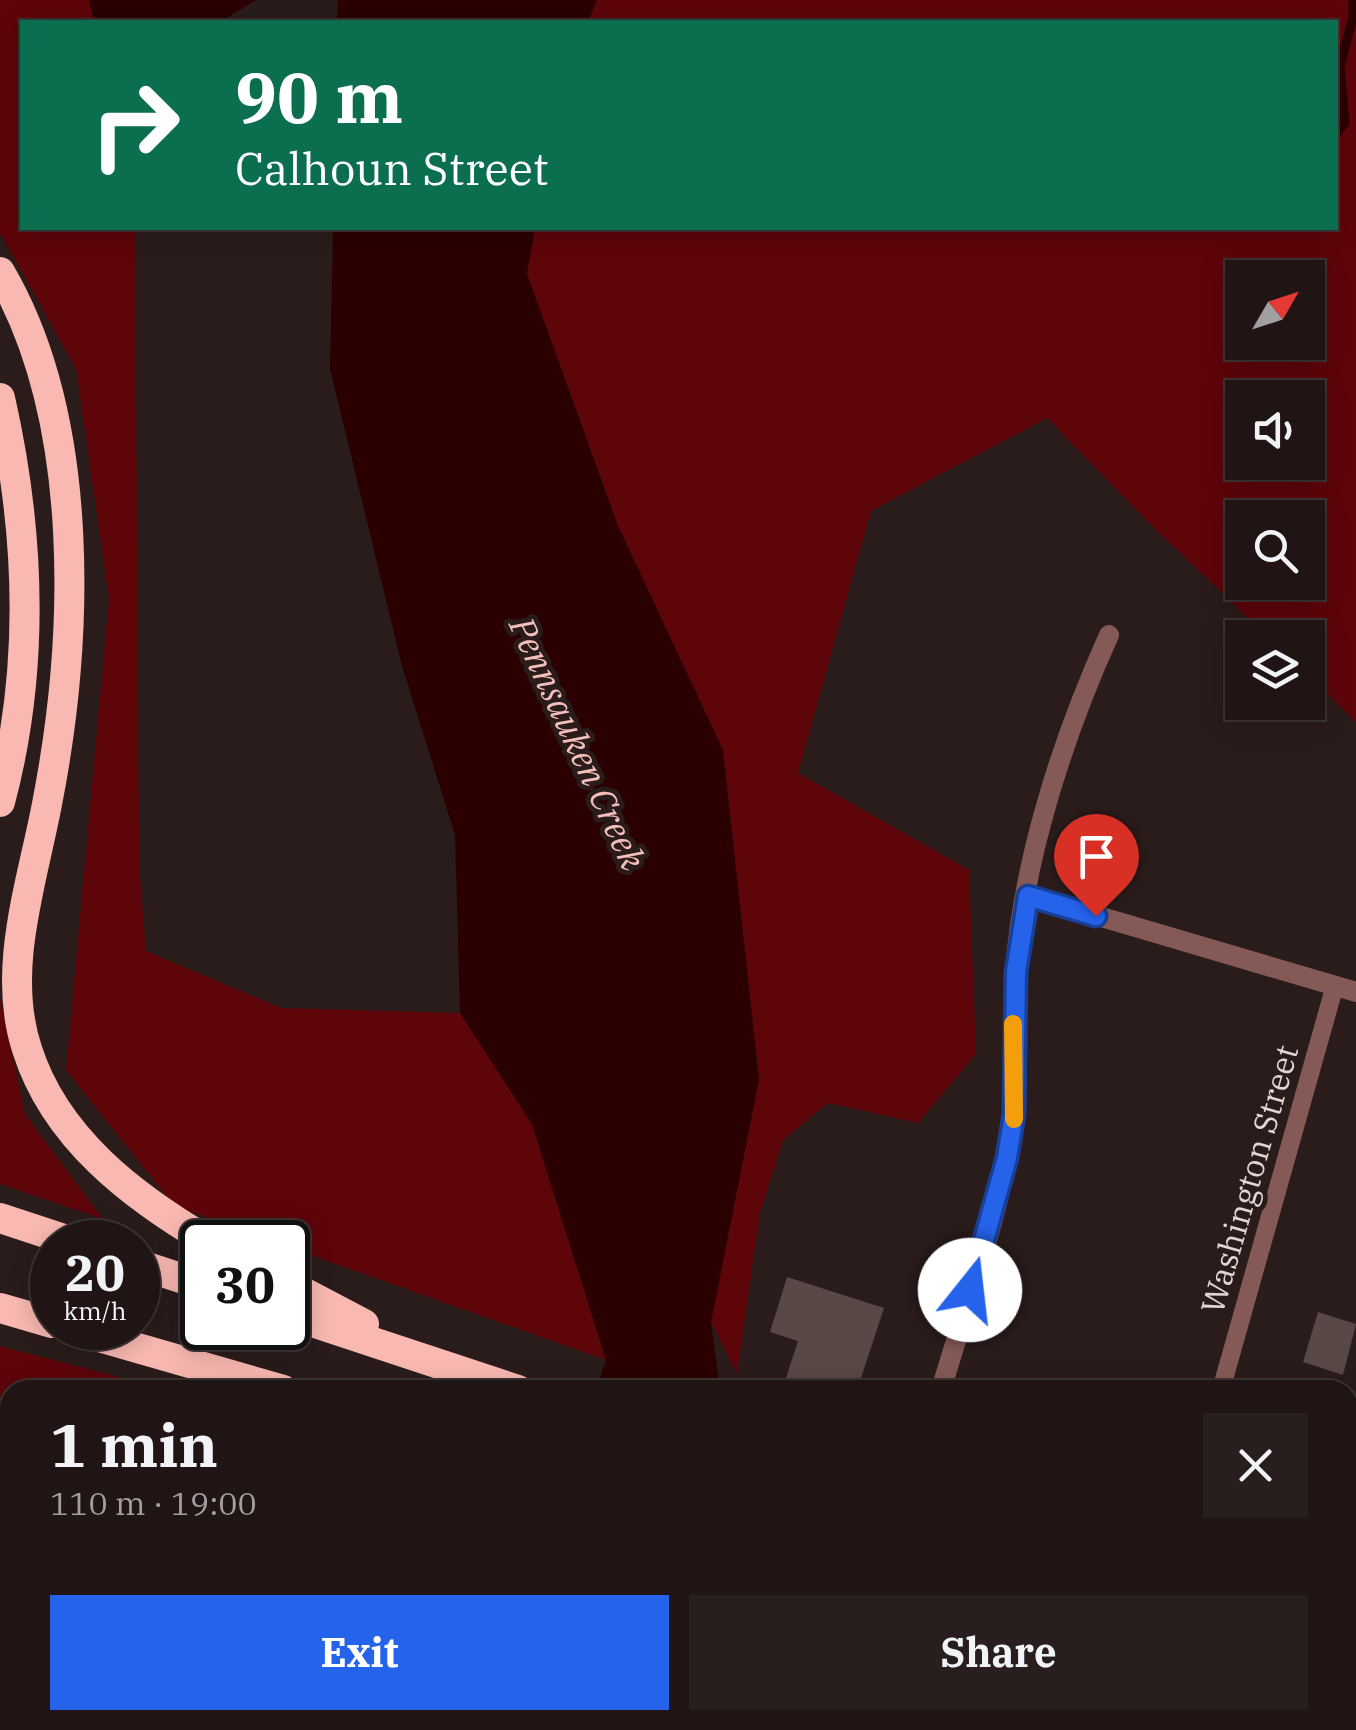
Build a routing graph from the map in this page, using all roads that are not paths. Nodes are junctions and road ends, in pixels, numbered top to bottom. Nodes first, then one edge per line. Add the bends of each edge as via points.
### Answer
1 (0, 272) edge
2 (0, 398) edge
3 (1108, 636) dead end
4 (0, 802) edge
5 (1028, 896) junction
6 (1346, 988) edge
7 (0, 1218) edge
8 (180, 1224) edge
9 (30, 1228) edge
10 (310, 1296) edge
11 (0, 1308) edge
12 (30, 1317) edge
13 (310, 1321) edge
14 (144, 1350) edge
15 (442, 1365) junction
16 (248, 1380) edge
17 (488, 1380) edge
18 (945, 1380) edge
19 (1224, 1380) edge

1 - 8 highway via 24,320 52,422 70,588 60,736 22,928 21,1026 39,1079 96,1158
2 - 4 highway via 16,482 25,595 18,716
3 - 5 street via 1066,742
5 - 6 street
5 - 18 street via 1016,972 1016,1076 1007,1158
6 - 19 lane, Washington Street
7 - 9 highway
10 - 15 highway
11 - 12 highway
13 - 15 highway
14 - 16 highway
15 - 17 highway

